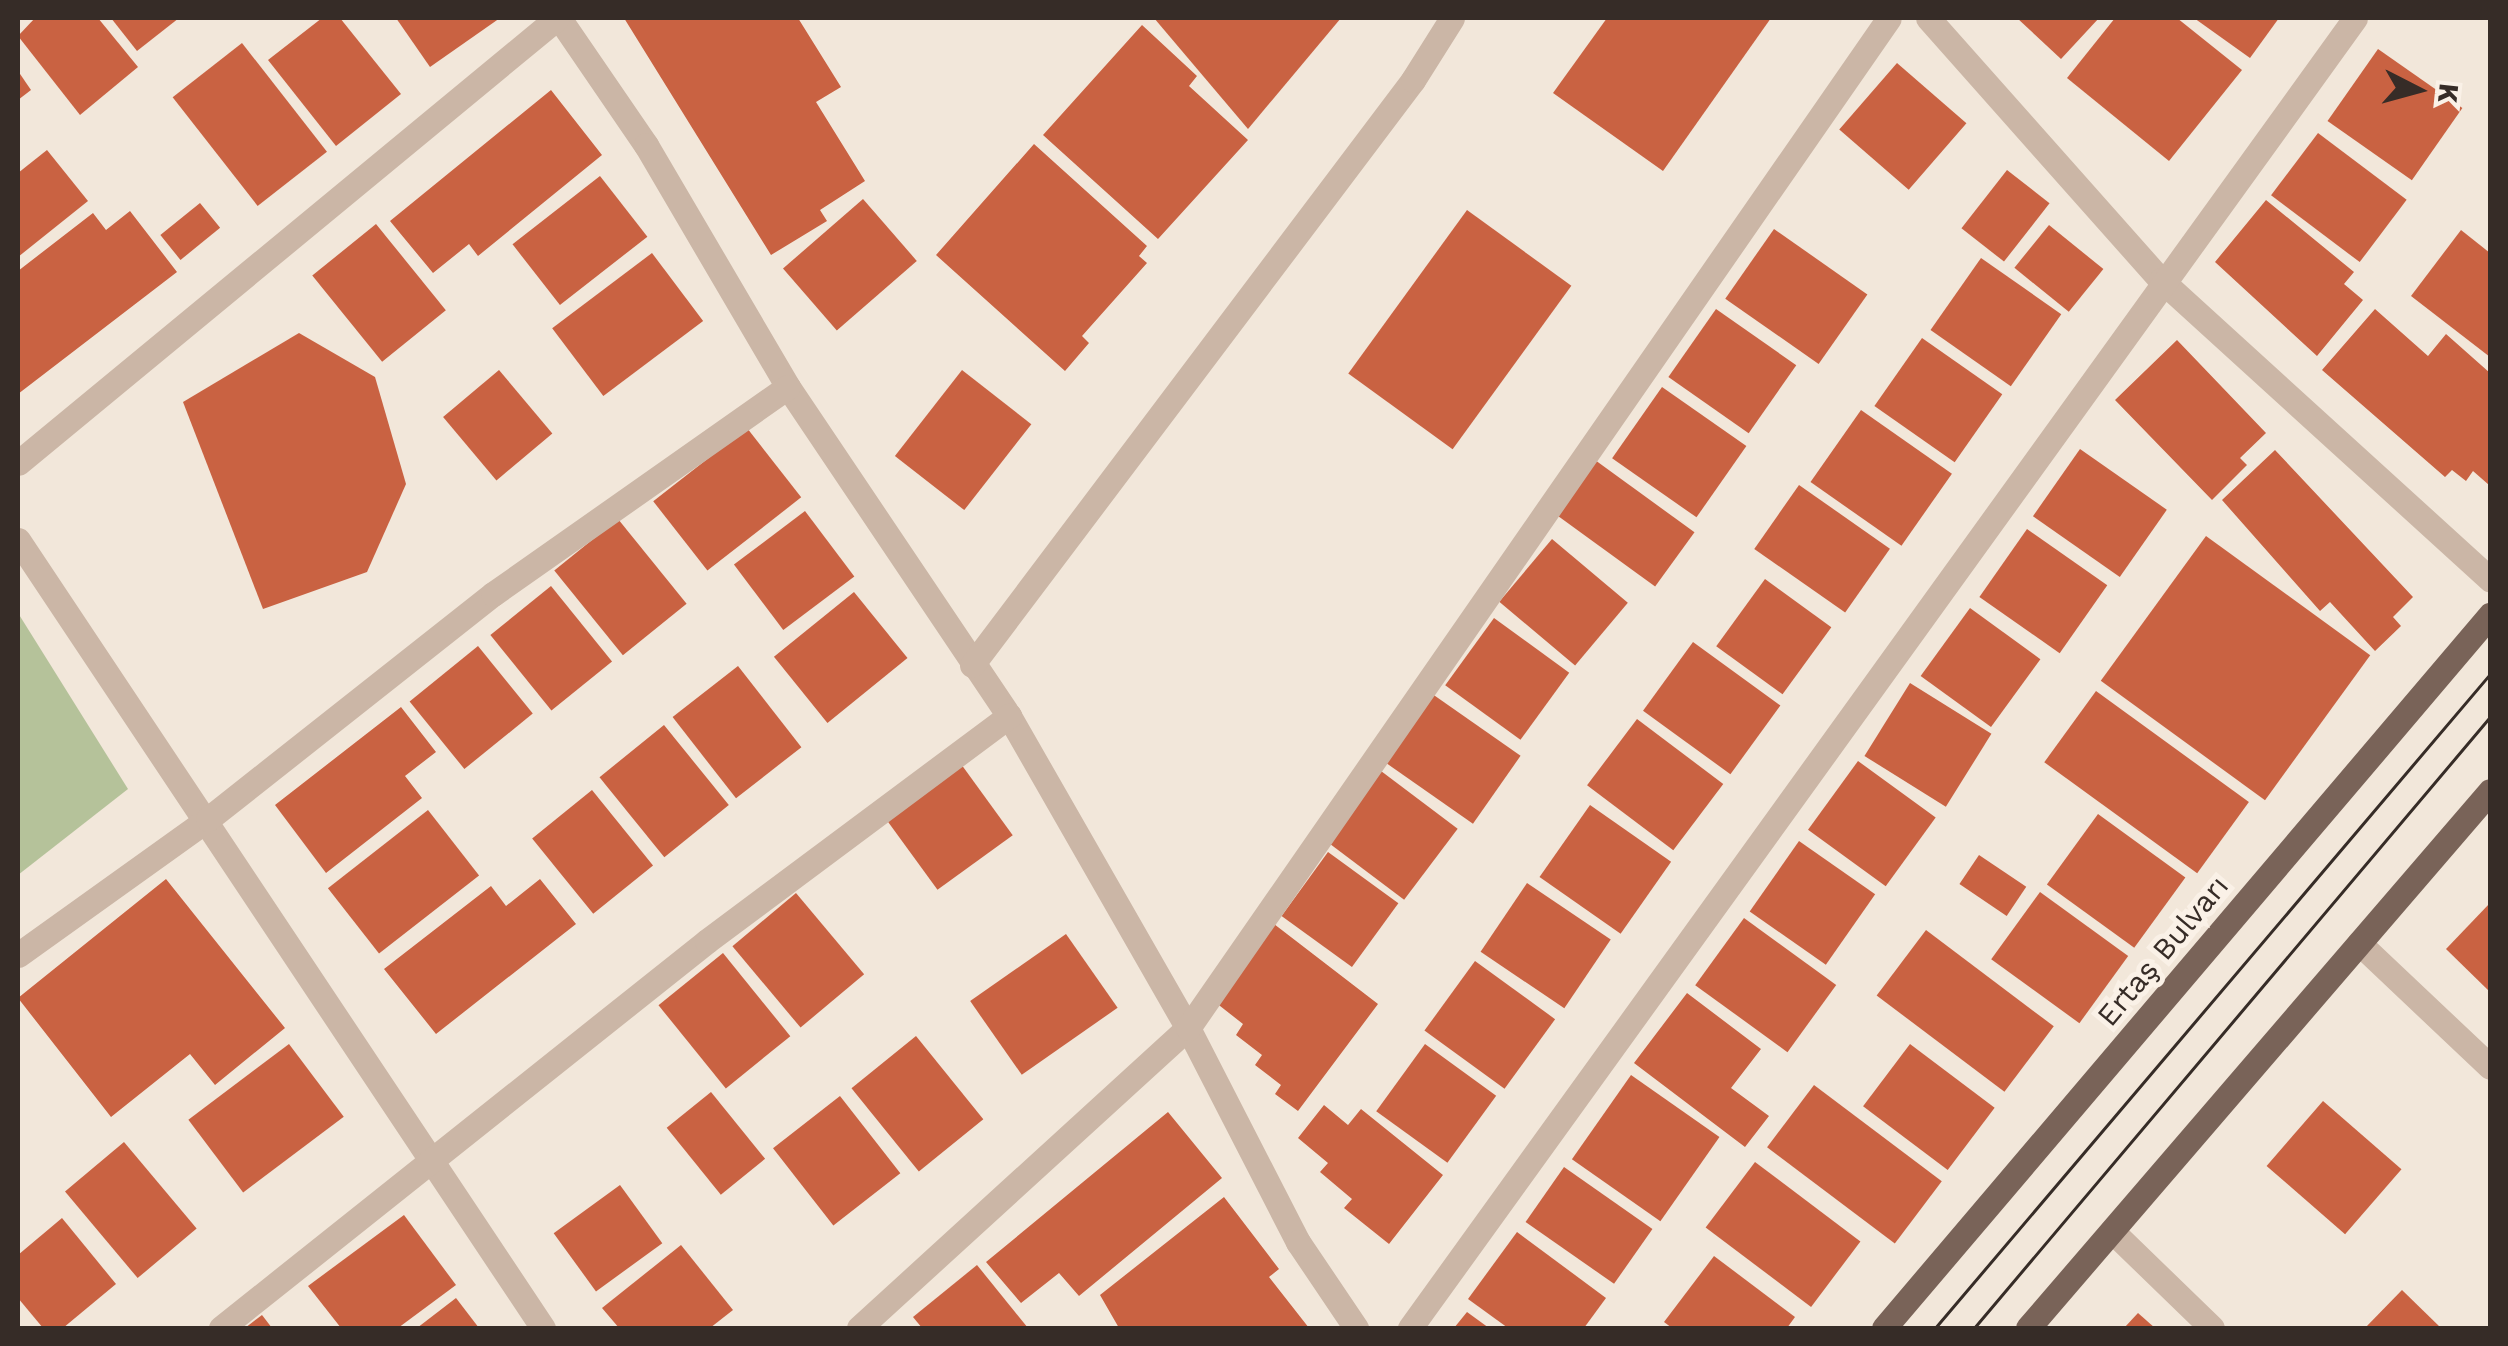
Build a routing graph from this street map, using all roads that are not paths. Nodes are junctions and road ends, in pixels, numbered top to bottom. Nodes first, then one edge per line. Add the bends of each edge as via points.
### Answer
1 (558, 18) edge
2 (1452, 18) edge
3 (1889, 18) edge
4 (1928, 18) edge
5 (2355, 18) edge
6 (2160, 280) junction
7 (788, 386) junction
8 (18, 463) edge
9 (18, 540) edge
10 (2490, 579) edge
11 (2490, 615) edge
12 (972, 665) junction
13 (1009, 716) junction
14 (2490, 791) edge
15 (208, 819) junction
16 (2358, 943) junction
17 (18, 955) edge
18 (1188, 1028) junction
19 (2490, 1068) edge
20 (430, 1159) junction
21 (2112, 1231) junction
22 (221, 1328) edge
23 (543, 1328) edge
24 (859, 1328) edge
25 (1356, 1328) edge
26 (1410, 1328) edge
27 (1884, 1328) edge
28 (2028, 1328) edge
29 (2212, 1328) edge

1 - 7 street via 646,145
1 - 8 street
2 - 12 street via 1414,80
3 - 18 street
4 - 6 street
5 - 6 street
6 - 10 street
6 - 26 street
7 - 12 street
7 - 15 street via 492,594
9 - 15 street
11 - 27 main road, Ertaş Bulvarı
12 - 13 street
13 - 18 street
13 - 20 street via 707,940
14 - 16 main road
15 - 17 street
15 - 20 street
16 - 19 street
16 - 21 main road
18 - 24 street
18 - 25 street via 1298,1242
20 - 22 street
20 - 23 street
21 - 28 main road
21 - 29 street

